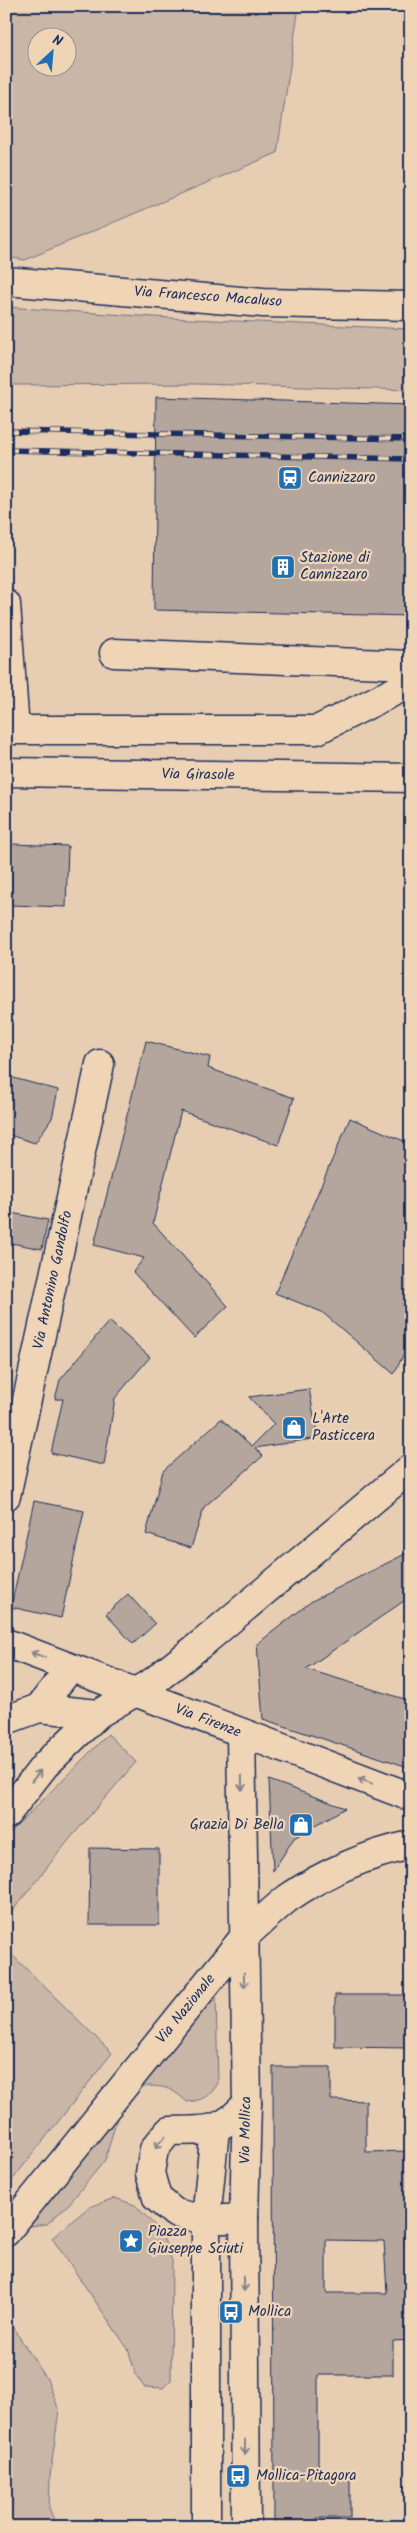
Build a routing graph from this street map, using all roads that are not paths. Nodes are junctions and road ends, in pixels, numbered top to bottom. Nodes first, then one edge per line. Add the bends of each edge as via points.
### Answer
1 (6, 281) edge
2 (411, 306) edge
3 (6, 604) edge
4 (114, 653) dead end
5 (411, 665) edge
6 (411, 683) edge
7 (6, 772) edge
8 (400, 778) edge
9 (100, 1064) dead end
10 (406, 1480) edge
11 (6, 1496) edge
12 (6, 1643) edge
13 (70, 1668) junction
14 (134, 1694) junction
15 (39, 1708) junction
16 (98, 1714) junction
17 (6, 1720) edge
18 (241, 1734) junction
19 (407, 1799) edge
20 (6, 1815) edge
21 (411, 1845) edge
22 (245, 1936) junction
23 (247, 2103) junction
24 (215, 2129) junction
25 (244, 2218) junction
26 (206, 2220) junction
27 (6, 2232) edge
28 (206, 2527) edge
29 (246, 2527) edge

1 - 2 street, Via Francesco Macaluso via 262,303
3 - 6 street via 15,730 316,730
4 - 5 street
7 - 8 street, Via Girasole
9 - 11 street, Via Antonino Gandolfo
10 - 14 street
13 -> 12 street, Via Firenze
13 - 14 street, Via Firenze
13 - 15 street
14 - 16 street
14 - 18 street, Via Firenze
15 - 16 street
15 - 17 street
20 -> 16 street via 45,1765
19 -> 18 street, Via Firenze
18 -> 22 street, Via Mollica
21 - 22 street, Via Nazionale via 344,1867 289,1898
22 -> 23 street, Via Mollica
22 - 27 street, Via Nazionale
23 - 24 street via 233,2120
23 - 25 street, Via Mollica
24 - 26 street
24 -> 26 street via 169,2131 154,2149 150,2173 157,2198 175,2213
25 - 26 street
25 -> 29 street, Via Mollica
26 - 28 street

